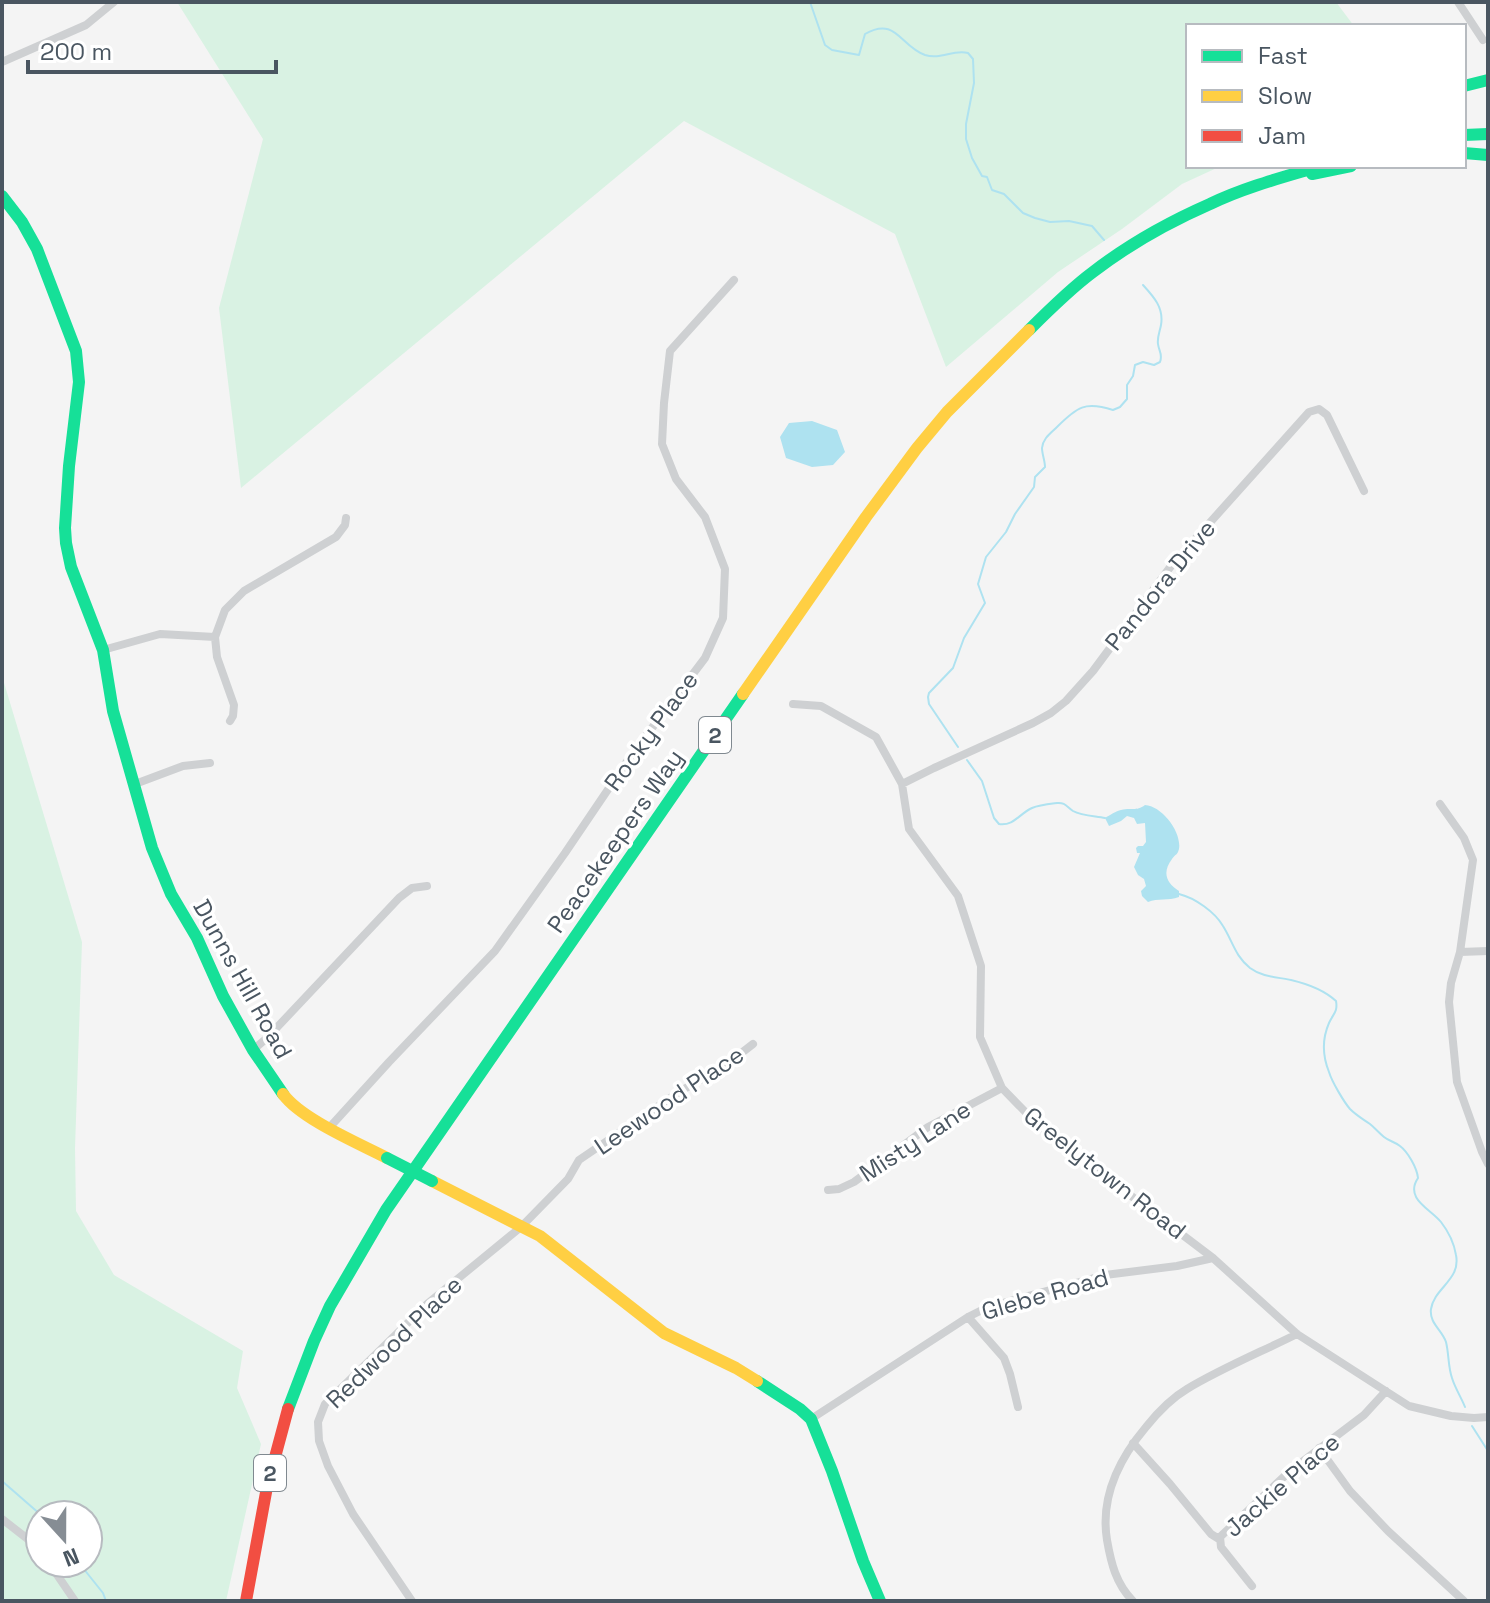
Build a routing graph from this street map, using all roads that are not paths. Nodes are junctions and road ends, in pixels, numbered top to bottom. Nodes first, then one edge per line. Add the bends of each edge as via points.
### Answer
1 (114, 2) edge
2 (1460, 2) edge
3 (1483, 40) dead end
4 (2, 62) edge
5 (1488, 80) edge
6 (1466, 86) edge
7 (1488, 134) edge
8 (1466, 135) edge
9 (1466, 153) edge
10 (1488, 155) edge
11 (1278, 168) edge
12 (1314, 168) edge
13 (1341, 168) edge
14 (1259, 185) junction
15 (2, 196) edge
16 (1211, 203) junction
17 (734, 280) dead end
18 (1364, 491) dead end
19 (346, 518) dead end
20 (215, 637) junction
21 (103, 650) junction
22 (793, 704) dead end
23 (230, 721) dead end
24 (210, 763) dead end
25 (135, 784) junction
26 (902, 784) junction
27 (1440, 804) dead end
28 (427, 886) dead end
29 (1488, 951) edge
30 (1460, 952) junction
31 (753, 1044) dead end
32 (253, 1050) junction
33 (1002, 1088) junction
34 (329, 1128) junction
35 (1488, 1164) edge
36 (828, 1190) dead end
37 (521, 1227) junction
38 (1213, 1258) junction
39 (968, 1317) junction
40 (1297, 1334) junction
41 (1386, 1391) junction
42 (1018, 1407) dead end
43 (1488, 1417) edge
44 (811, 1419) junction
45 (1133, 1443) junction
46 (1319, 1448) junction
47 (2, 1519) edge
48 (24, 1536) edge
49 (1219, 1539) junction
50 (60, 1579) edge
51 (1252, 1586) dead end
52 (75, 1601) edge
53 (246, 1601) edge
54 (412, 1601) edge
55 (880, 1601) edge
56 (1133, 1601) edge
57 (1464, 1601) edge

1 - 4 street via 86,25
2 - 3 street
5 - 6 main road
7 - 8 main road
9 - 10 main road
11 - 16 main road
12 - 14 main road, Peacekeepers Way / 2
13 - 14 main road
14 - 16 main road, Peacekeepers Way / 2
15 - 21 main road, Dunns Hill Road via 37,249 77,359 65,536 71,567
16 - 53 main road, Peacekeepers Way / 2 via 1091,273 971,388 917,448 386,1210 331,1304 292,1396 266,1491
17 - 34 street, Rocky Place via 670,351 664,403 662,444 676,479 705,517 725,569 723,618 705,658 495,951
18 - 26 street, Pandora Drive via 1327,415 1319,409 1309,412 1171,566 1066,701 1033,723
19 - 20 street via 336,537 236,596 220,618
20 - 21 street via 160,634
20 - 23 street via 234,705
21 - 25 main road, Dunns Hill Road via 113,711
22 - 26 street, Greelytown Road via 821,706 876,737
24 - 25 street via 183,766
25 - 32 main road, Dunns Hill Road via 165,882
26 - 33 street, Greelytown Road via 909,829 958,896 981,966 980,1037
27 - 30 street via 1473,860
28 - 32 street via 412,888 399,898
29 - 30 street
30 - 35 street via 1449,1002 1457,1082
31 - 37 street, Leewood Place via 579,1160 568,1179
32 - 34 main road, Dunns Hill Road via 290,1104
33 - 36 street, Misty Lane via 928,1127 854,1182
33 - 38 street, Greelytown Road via 1039,1126
34 - 37 main road, Dunns Hill Road, bridge
37 - 44 main road, Dunns Hill Road via 540,1236 664,1333 736,1368
37 - 54 street, Redwood Place via 427,1304 325,1404 318,1422 328,1466 353,1514
38 - 39 street, Glebe Road via 1105,1275
38 - 40 street, Greelytown Road
39 - 42 street via 1004,1358
39 - 44 street, Glebe Road
40 - 41 street, Greelytown Road
40 - 45 street via 1186,1390 1164,1405
41 - 43 street, Greelytown Road via 1432,1413
41 - 46 street, Jackie Place via 1364,1415
44 - 55 main road
45 - 49 street
45 - 56 street via 1111,1488 1105,1525 1113,1569
46 - 49 street, Jackie Place
46 - 57 street via 1350,1491
47 - 48 street
49 - 51 street, Jackie Place
50 - 52 street

